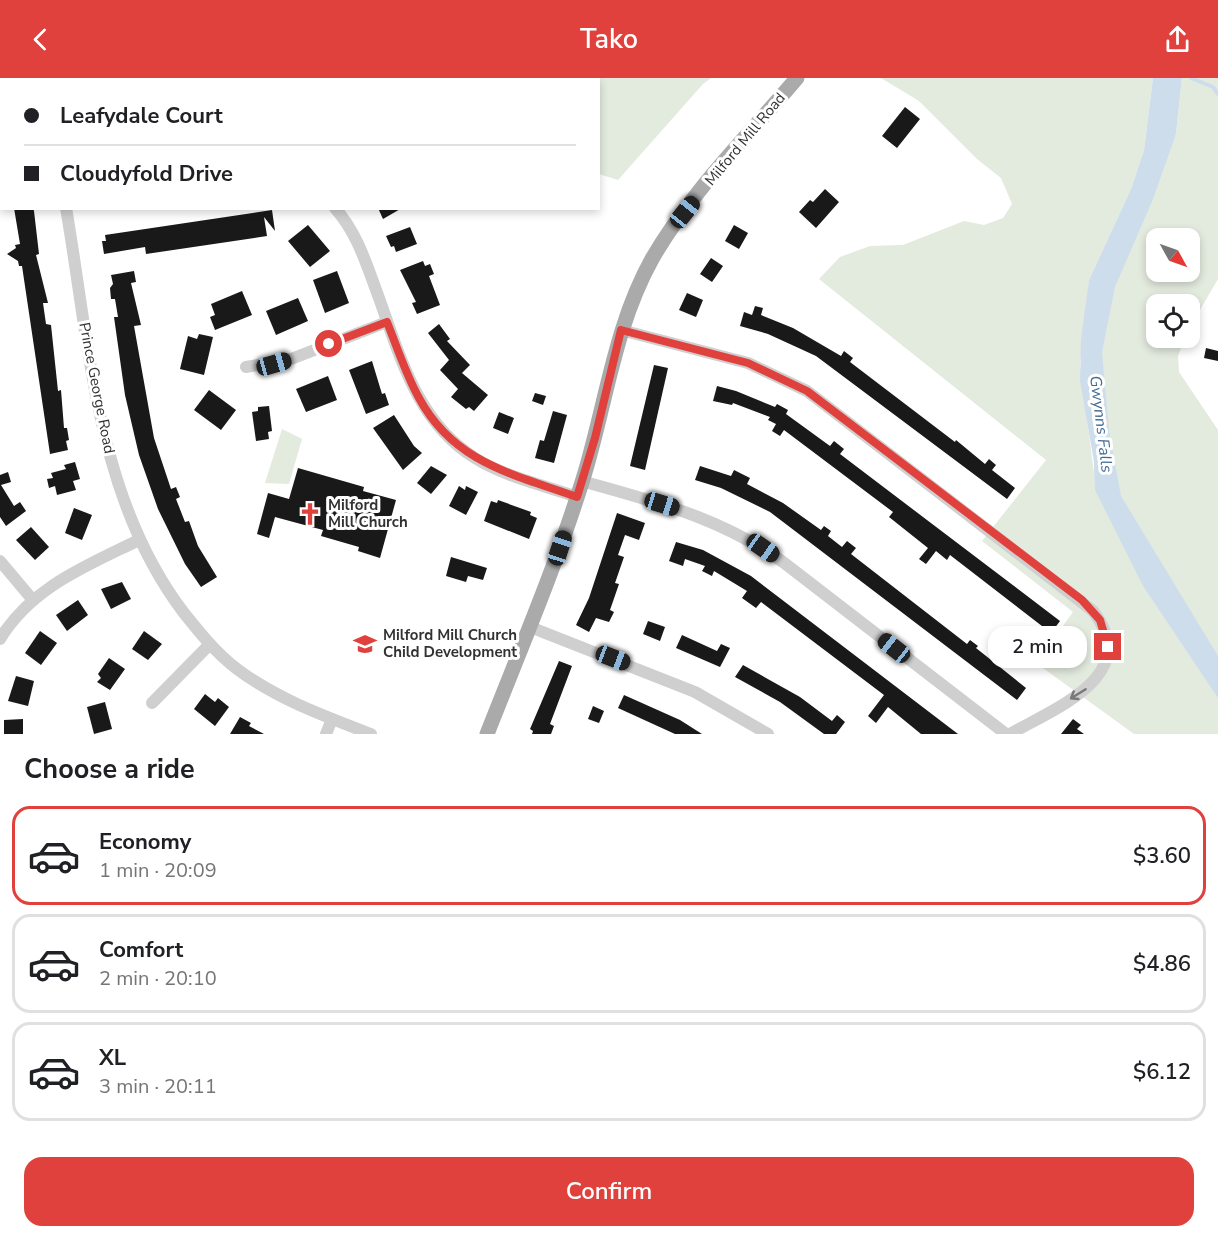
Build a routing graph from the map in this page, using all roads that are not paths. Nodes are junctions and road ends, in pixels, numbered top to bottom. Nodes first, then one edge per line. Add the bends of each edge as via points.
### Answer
1 (797, 78) edge
2 (69, 210) edge
3 (337, 210) edge
4 (387, 322) junction
5 (621, 330) junction
6 (246, 367) dead end
7 (582, 481) junction
8 (577, 497) junction
9 (139, 540) junction
10 (0, 561) edge
11 (32, 599) junction
12 (530, 627) junction
13 (0, 639) edge
14 (210, 644) junction
15 (152, 703) dead end
16 (332, 719) junction
17 (326, 734) edge
18 (371, 734) edge
19 (487, 734) edge
20 (768, 734) edge
21 (1008, 734) edge

1 - 5 main road, Milford Mill Road via 667,234 638,287
2 - 9 street, Prince George Road via 100,417 118,485
3 - 4 street via 359,244
4 - 6 street via 291,359
4 - 8 street via 418,397 429,416 458,447 499,470
5 - 7 main road, Milford Mill Road
5 -> 21 street via 748,363 807,391 1082,600 1100,620 1108,647 1101,673 1093,683
7 - 8 main road, Milford Mill Road
7 - 21 street via 698,516 744,536
8 - 12 main road, Milford Mill Road
9 - 11 street via 78,570
9 - 14 street, Prince George Road via 175,602
10 - 11 street
11 - 13 street
12 - 19 main road, Milford Mill Road
12 - 20 street via 694,692
14 - 15 street
14 - 16 street, Prince George Road via 261,686
16 - 17 street
16 - 18 street, Prince George Road

